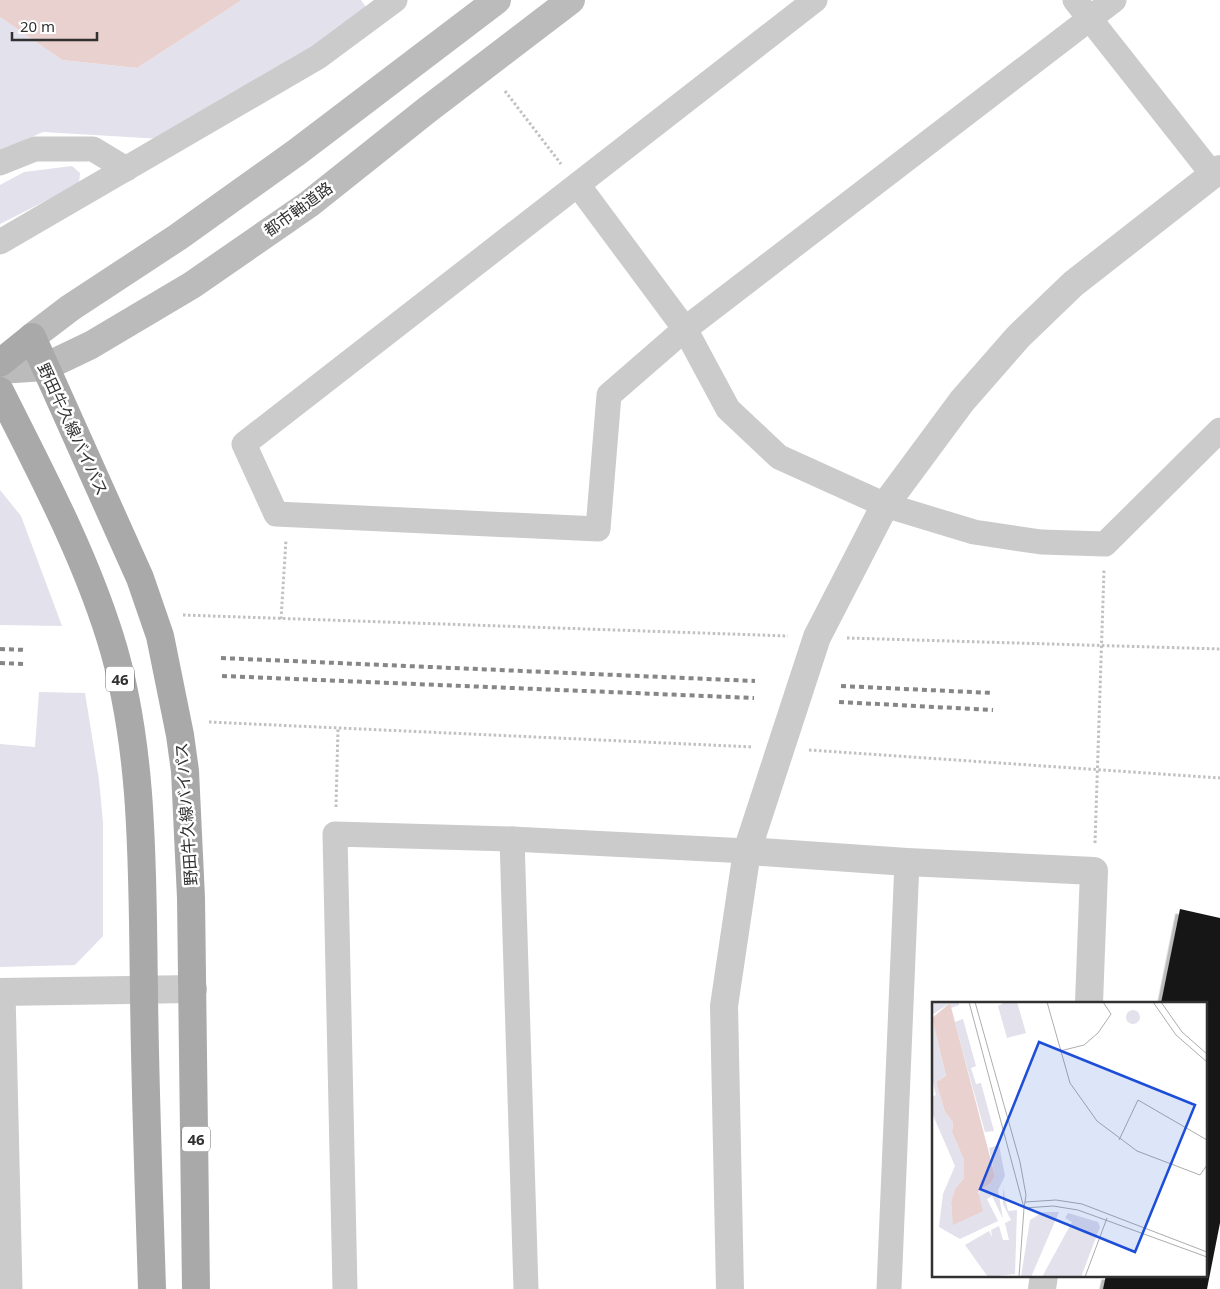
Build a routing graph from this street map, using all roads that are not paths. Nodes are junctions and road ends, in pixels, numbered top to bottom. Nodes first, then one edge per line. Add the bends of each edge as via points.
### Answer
1 (395, 0) edge
2 (498, 0) edge
3 (572, 0) edge
4 (815, 0) edge
5 (1114, 0) edge
6 (1082, 9) edge
7 (0, 163) edge
8 (126, 169) junction
9 (1218, 176) edge
10 (578, 186) junction
11 (0, 242) edge
12 (685, 329) junction
13 (32, 337) junction
14 (0, 363) edge
15 (45, 367) junction
16 (0, 370) edge
17 (0, 391) edge
18 (1220, 430) edge
19 (886, 505) junction
20 (512, 839) junction
21 (747, 851) junction
22 (907, 862) junction
23 (144, 989) junction
24 (193, 989) junction
25 (2, 992) edge
26 (1089, 1002) edge
27 (4, 1205) edge
28 (1044, 1276) edge
29 (10, 1289) edge
30 (152, 1289) edge
31 (196, 1289) edge
32 (345, 1289) edge
33 (526, 1289) edge
34 (730, 1289) edge
35 (890, 1289) edge
36 (1042, 1289) edge

1 - 8 street via 318,57
2 - 13 main road via 297,152
3 - 15 main road, 都市軸道路 via 309,204 192,285 91,345
4 - 10 street
5 - 6 street
6 - 9 street
6 - 12 street
7 - 8 street via 35,148 93,149
8 - 11 street
9 - 19 street via 1073,284 1018,337 962,401
10 - 12 street
10 - 12 street via 244,444 276,514 598,529 609,396
12 - 19 street via 728,409 779,457
13 - 14 main road
13 - 15 main road, 野田牛久線バイパス / 46
15 - 16 main road, 都市軸道路
15 - 24 main road, 野田牛久線バイパス / 46 via 140,578 160,636 185,771
17 - 23 main road, 46 via 86,571 110,638 135,762
18 - 19 street via 1106,544 1041,542 974,532
19 - 21 street via 818,637
20 - 21 street
20 - 32 street via 335,834
20 - 33 street
21 - 22 street
21 - 34 street via 724,1006
22 - 26 street via 1094,870
22 - 35 street
23 - 24 street
23 - 25 street
23 - 30 main road, 46
24 - 31 main road, 野田牛久線バイパス / 46
25 - 27 street
27 - 29 street
28 - 36 street

